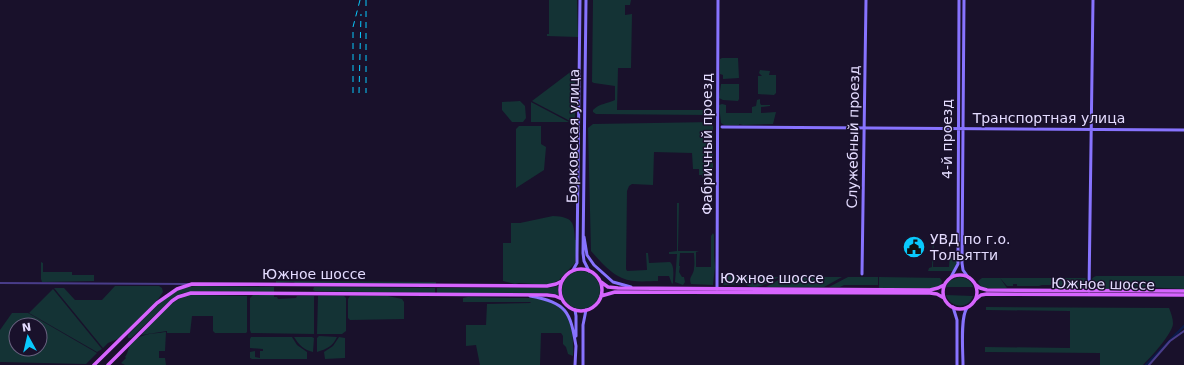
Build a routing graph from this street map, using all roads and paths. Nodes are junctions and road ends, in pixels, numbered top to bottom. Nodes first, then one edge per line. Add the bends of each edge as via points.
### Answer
1 (580, 0) edge
2 (586, 0) edge
3 (718, 0) edge
4 (866, 0) edge
5 (959, 0) edge
6 (964, 0) edge
7 (1093, 0) edge
8 (959, 60) junction
9 (963, 60) junction
10 (579, 124) junction
11 (584, 124) junction
12 (722, 126) dead end
13 (864, 128) junction
14 (958, 128) junction
15 (963, 128) junction
16 (1092, 129) junction
17 (1184, 130) edge
18 (583, 225) junction
19 (573, 270) junction
20 (589, 271) junction
21 (862, 274) dead end
22 (951, 277) junction
23 (968, 277) junction
24 (562, 281) junction
25 (601, 282) junction
26 (0, 283) edge
27 (192, 284) junction
28 (975, 284) junction
29 (306, 285) junction
30 (314, 285) junction
31 (944, 285) junction
32 (636, 288) junction
33 (717, 289) junction
34 (1089, 291) junction
35 (1184, 292) edge
36 (305, 293) junction
37 (314, 293) junction
38 (516, 295) junction
39 (1184, 295) edge
40 (601, 296) junction
41 (944, 298) junction
42 (562, 299) junction
43 (975, 300) junction
44 (953, 307) junction
45 (967, 308) junction
46 (575, 310) junction
47 (586, 310) junction
48 (1184, 332) edge
49 (126, 334) junction
50 (133, 340) junction
51 (576, 346) junction
52 (957, 364) edge
53 (963, 364) edge
54 (94, 365) edge
55 (108, 365) edge
56 (575, 365) edge
57 (583, 365) edge
58 (1149, 365) edge

1 - 10 main road, Борковская улица
2 - 11 main road, Борковская улица
3 - 33 main road, Фабричный проезд
4 - 13 main road, Служебный проезд
5 - 8 main road, 4-й проезд
6 - 9 main road, 4-й проезд
7 - 16 main road
8 - 9 main road
8 - 14 main road, 4-й проезд
9 - 15 main road, 4-й проезд
10 - 11 main road
10 - 19 main road, Борковская улица via 577,263
11 - 18 main road, Борковская улица
12 - 13 main road, Транспортная улица
13 - 14 main road, Транспортная улица
13 - 21 main road, Служебный проезд
14 - 15 main road, Транспортная улица
14 - 22 main road, 4-й проезд via 958,264
15 - 16 main road, Транспортная улица
15 - 23 main road, 4-й проезд via 962,263
16 - 17 main road, Транспортная улица
16 - 34 main road
18 - 20 main road, Борковская улица via 584,261
18 - 32 main road via 587,255 594,265 613,282
19 - 20 main road
19 - 24 main road
20 - 25 main road
22 - 23 main road
22 - 31 main road
23 - 28 main road
24 - 30 main road, Южное шоссе via 547,286
24 - 42 main road
25 - 32 main road, Южное шоссе via 612,288
25 - 40 main road
26 - 27 street
27 - 29 main road, Южное шоссе
27 - 49 main road, Южное шоссе via 172,292
28 - 34 main road, Южное шоссе via 987,290
28 - 43 main road
29 - 30 main road, Южное шоссе
29 - 36 main road via 309,289
30 - 37 main road via 310,289
31 - 33 main road, Южное шоссе via 930,290
31 - 41 main road
32 - 33 main road, Южное шоссе
34 - 35 main road, Южное шоссе
36 - 37 main road, Южное шоссе
36 - 50 main road, Южное шоссе via 185,294 172,301
37 - 38 main road, Южное шоссе
38 - 42 main road, Южное шоссе via 551,295
38 - 51 main road via 550,300 562,308 571,321
39 - 43 main road, Южное шоссе via 987,294
40 - 41 main road, Южное шоссе via 615,292 930,293
40 - 47 main road via 596,305
41 - 44 main road
42 - 46 main road
43 - 45 main road
44 - 45 main road
44 - 52 main road via 957,320
45 - 53 main road via 963,320
46 - 47 main road
46 - 51 main road
47 - 57 main road via 583,325
48 - 58 street via 1170,341
49 - 50 main road via 128,339
49 - 54 main road, Южное шоссе
50 - 55 main road, Южное шоссе
51 - 56 main road
52 - 53 main road

